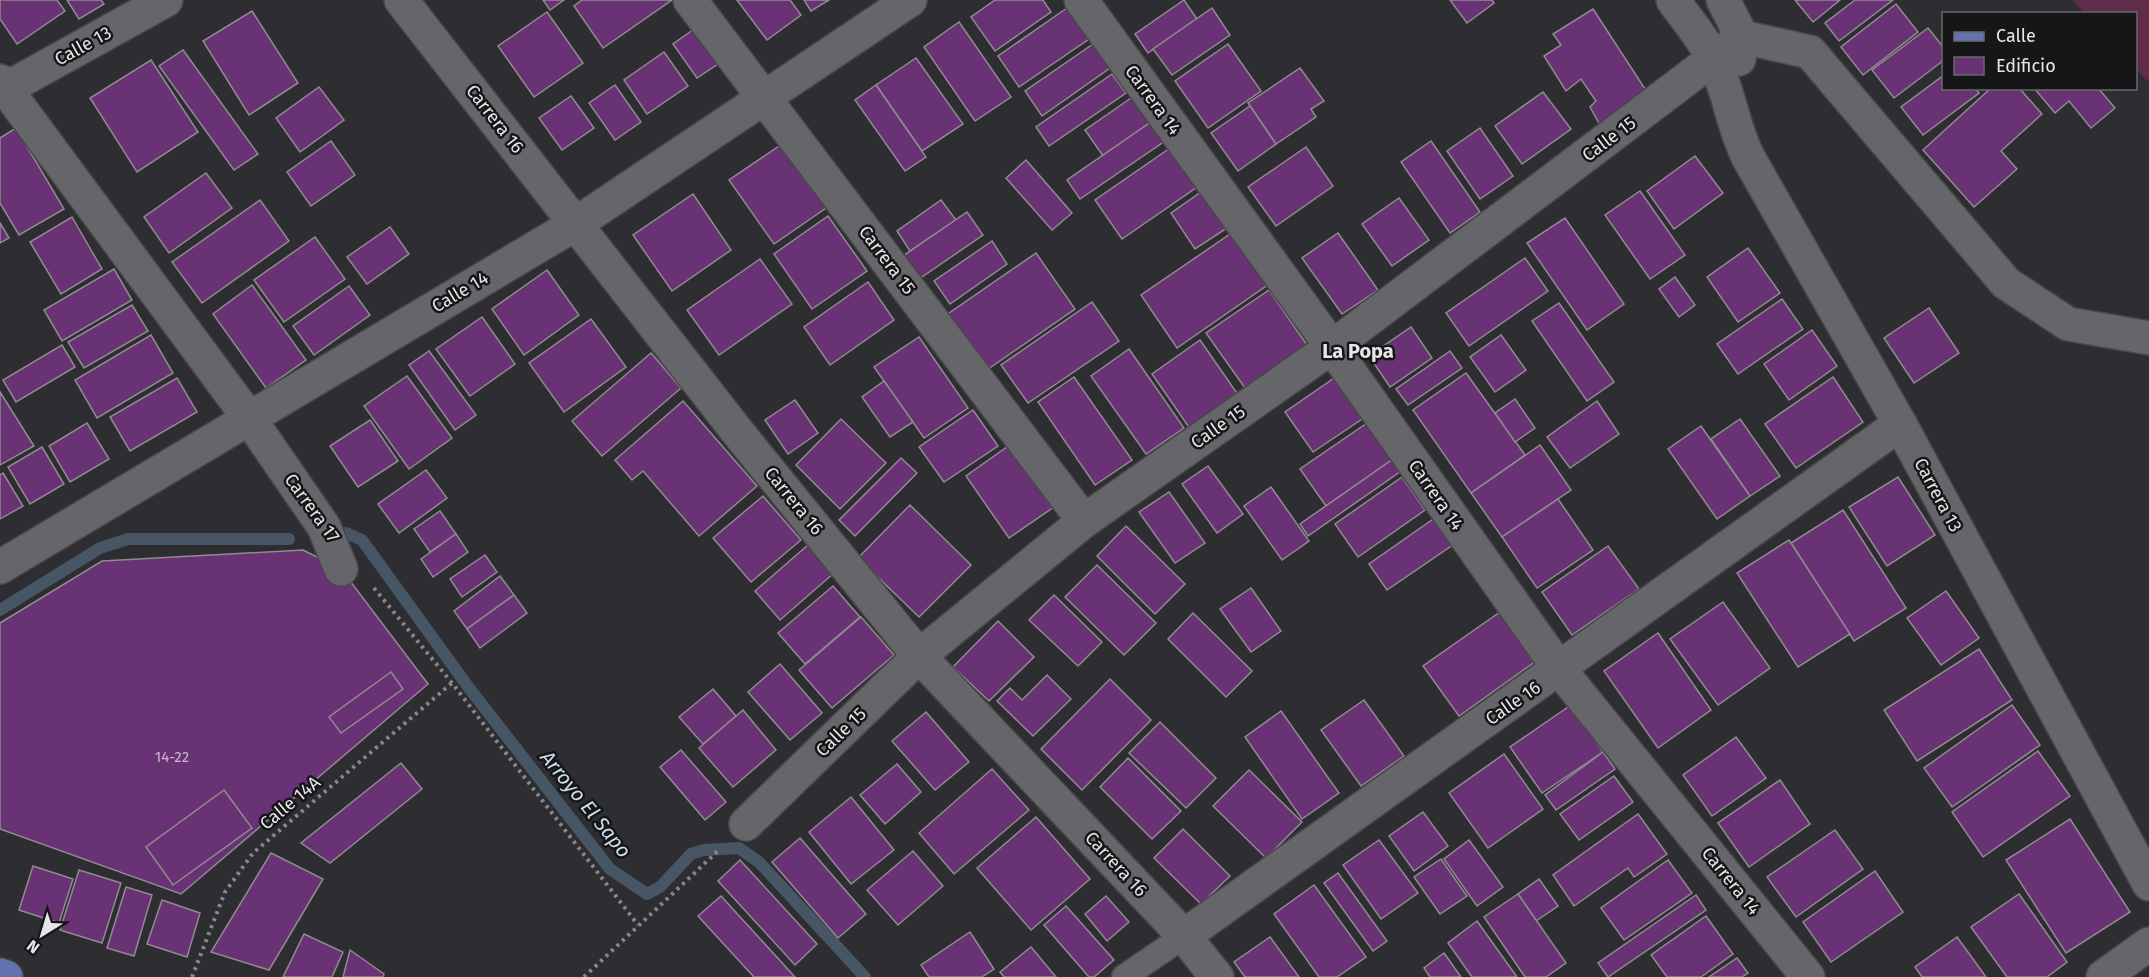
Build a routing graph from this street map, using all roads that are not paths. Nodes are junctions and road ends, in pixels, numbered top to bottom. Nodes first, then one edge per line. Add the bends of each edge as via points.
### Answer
1 (166, 0) edge
2 (401, 0) edge
3 (690, 0) edge
4 (910, 0) edge
5 (1081, 0) edge
6 (1673, 0) edge
7 (1723, 0) edge
8 (1742, 37) junction
9 (1714, 59) junction
10 (2, 87) edge
11 (765, 99) junction
12 (1732, 105) junction
13 (577, 223) junction
14 (2149, 338) edge
15 (1332, 348) junction
16 (249, 418) junction
17 (1900, 424) junction
18 (1084, 521) junction
19 (0, 567) edge
20 (355, 576) road end
21 (919, 656) junction
22 (1560, 670) junction
23 (746, 824) dead end
24 (2149, 884) edge
25 (1184, 936) junction
26 (2149, 944) edge
27 (0, 975) edge
28 (6, 977) edge
29 (1124, 977) edge
30 (1217, 977) edge
31 (1808, 977) edge
32 (2103, 977) edge

1 - 10 street, Calle 13
2 - 13 street, Carrera 16
3 - 11 street, Carrera 15
4 - 11 street, Calle 14
5 - 15 street, Carrera 14
6 - 9 street, Carrera 13
7 - 8 street
8 - 9 street, Calle 15
8 - 12 street, Carrera 13
8 - 14 street via 1810,52 2006,283 2068,324
9 - 12 street, Carrera 13
9 - 15 street, Calle 15
10 - 16 street, Carrera 17
11 - 13 street, Calle 14
11 - 18 street, Carrera 15
12 - 17 street, Carrera 13 via 1736,133 1748,157
13 - 16 street, Calle 14
13 - 21 street, Carrera 16 via 743,439
15 - 18 street, Calle 15
15 - 22 street, Carrera 14
16 - 19 street, Calle 14
16 - 20 street, Carrera 17
17 - 22 street, Calle 16
17 - 24 street, Carrera 13
18 - 21 street, Calle 15
21 - 23 street, Calle 15
21 - 25 street, Carrera 16
22 - 25 street, Calle 16
22 - 31 street, Carrera 14
25 - 29 lane, Calle 16
25 - 30 street, Carrera 16
26 - 32 street
27 - 28 main road

